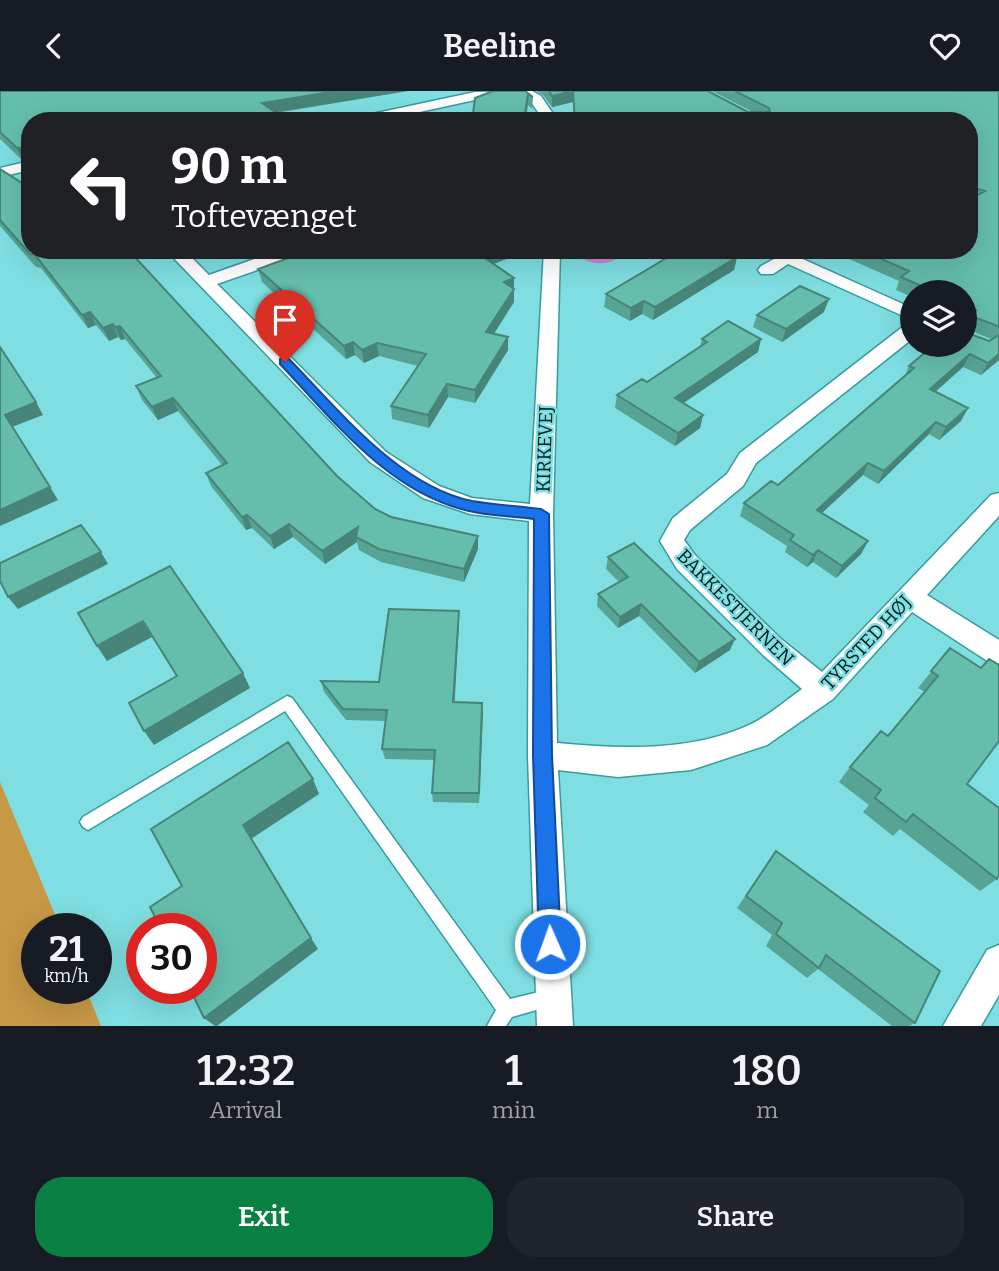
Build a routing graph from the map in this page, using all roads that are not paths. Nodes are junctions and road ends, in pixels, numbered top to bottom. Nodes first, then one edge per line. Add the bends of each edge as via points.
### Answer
1 (524, 91) edge
2 (400, 112) edge
3 (545, 112) edge
4 (21, 167) edge
5 (0, 173) edge
6 (183, 259) edge
7 (271, 259) edge
8 (552, 259) edge
9 (784, 259) edge
10 (791, 259) edge
11 (767, 270) dead end
12 (206, 282) junction
13 (900, 309) edge
14 (900, 338) edge
15 (999, 501) edge
16 (541, 514) junction
17 (909, 597) junction
18 (999, 654) edge
19 (823, 690) junction
20 (543, 755) junction
21 (88, 822) dead end
22 (999, 962) edge
23 (552, 998) junction
24 (506, 1009) junction
25 (496, 1026) edge
26 (555, 1026) edge
27 (961, 1026) edge

1 - 2 street
1 - 3 street
4 - 5 street
6 - 12 street
7 - 12 street
8 - 16 street, KIRKEVEJ
9 - 11 street
10 - 13 street
12 - 16 street via 378,457 431,492 470,506
14 - 19 street, BAKKESTJERNEN via 748,458 735,480 681,524 672,541 772,647
15 - 17 street, TYRSTED HØJ
16 - 20 street, KIRKEVEJ
17 - 18 street
17 - 19 street, TYRSTED HØJ
19 - 20 street, TYRSTED HØJ via 757,736 691,756 618,763
20 - 23 street, KIRKEVEJ
21 - 24 lane via 287,702
22 - 27 street
23 - 24 lane
23 - 26 street, KIRKEVEJ
24 - 25 lane

